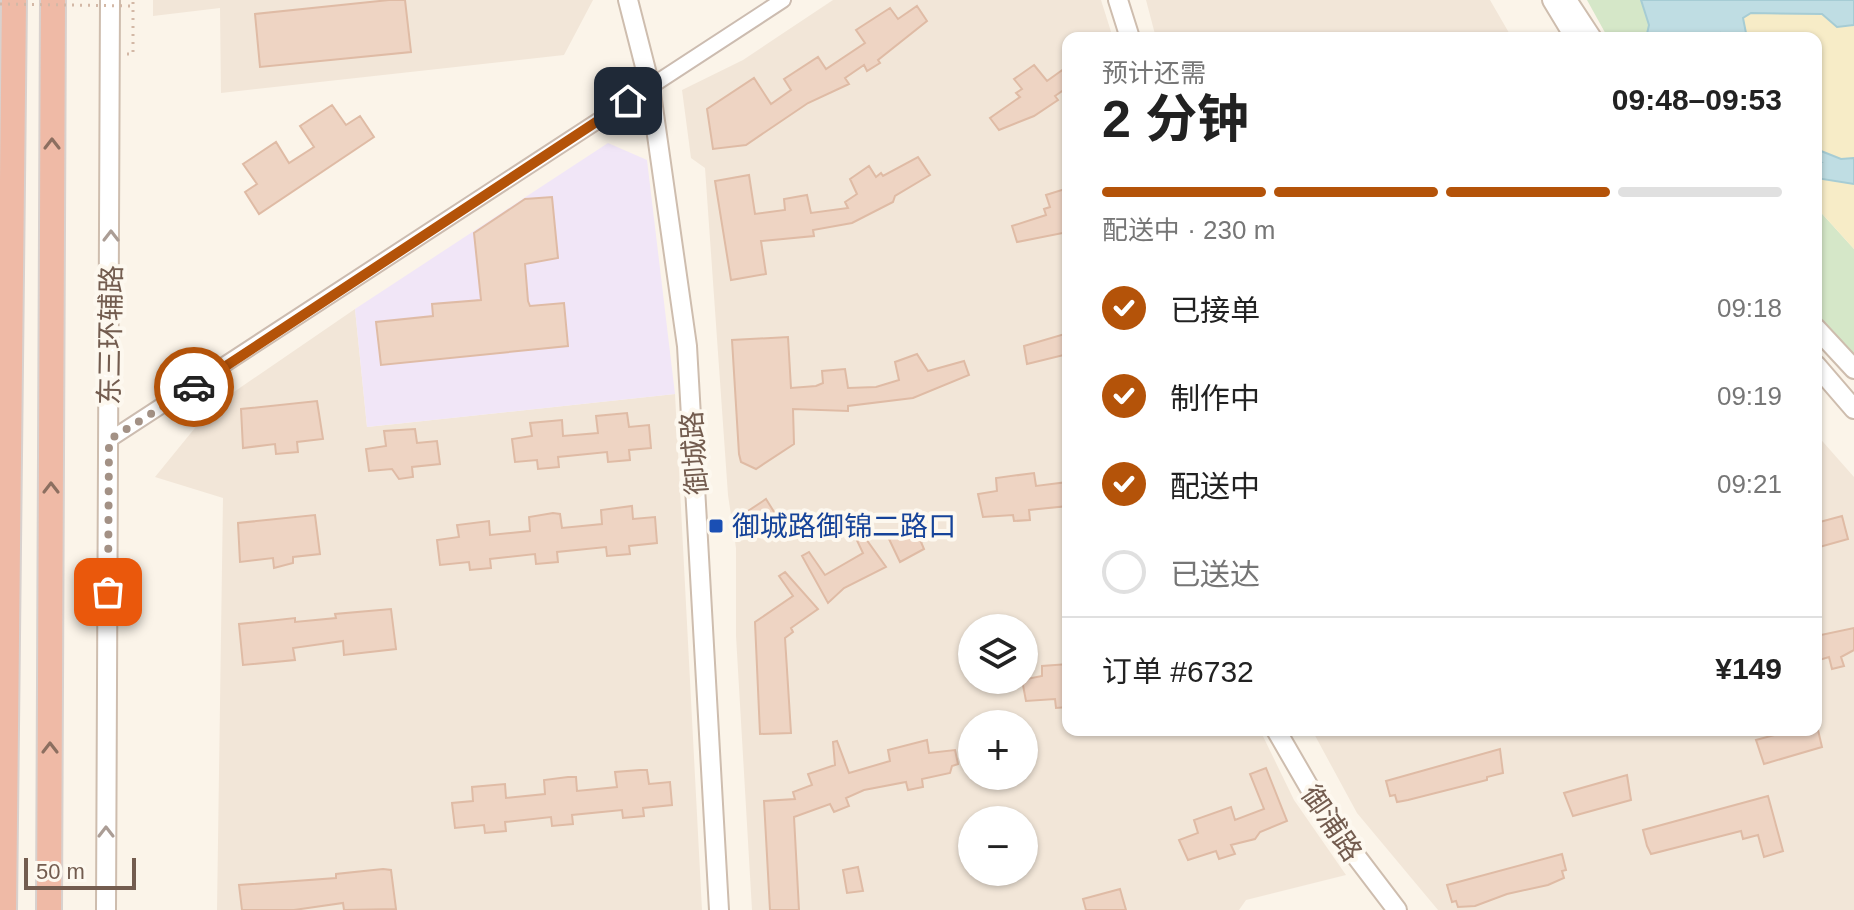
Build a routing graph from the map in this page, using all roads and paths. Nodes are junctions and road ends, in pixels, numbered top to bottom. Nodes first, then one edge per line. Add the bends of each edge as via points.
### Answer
1 (14, 0) edge
2 (53, 0) edge
3 (110, 0) edge
4 (133, 0) edge
5 (628, 0) edge
6 (783, 0) edge
7 (1118, 0) edge
8 (1552, 0) edge
9 (1567, 0) edge
10 (0, 4) edge
11 (133, 6) junction
12 (1128, 32) edge
13 (1571, 32) edge
14 (1588, 32) edge
15 (133, 54) dead end
16 (650, 86) junction
17 (0, 314) edge
18 (1822, 334) edge
19 (11, 368) junction
20 (1854, 369) edge
21 (1822, 372) edge
22 (1854, 409) edge
23 (109, 440) junction
24 (1279, 736) edge
25 (4, 910) edge
26 (49, 910) edge
27 (106, 910) edge
28 (719, 910) edge
29 (1397, 910) edge

1 - 19 highway
26 -> 2 highway
23 -> 3 street, 东三环辅路
4 - 11 path
5 - 16 street, 御城路
6 - 16 street
7 - 12 street
8 - 13 street
9 - 14 street
10 - 11 path, bridge
11 - 15 path
16 - 23 street
16 - 28 street, 御城路 via 687,346
17 - 19 highway
18 - 20 street
19 - 25 highway
21 - 22 street
27 -> 23 street, 东三环辅路
24 - 29 street, 御浦路 via 1327,818

